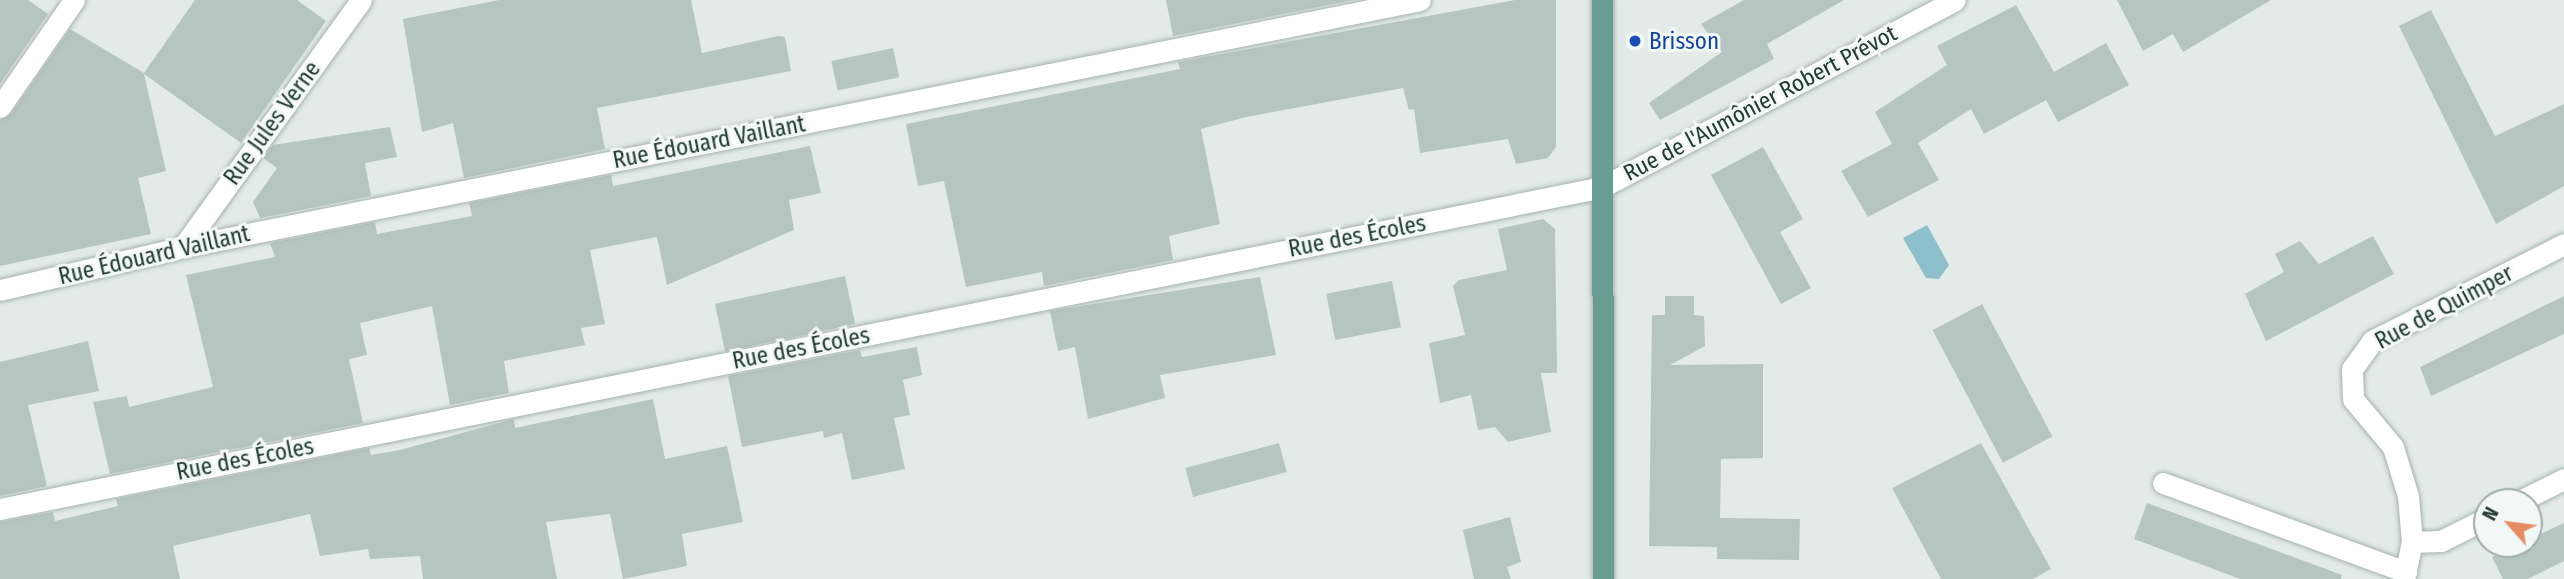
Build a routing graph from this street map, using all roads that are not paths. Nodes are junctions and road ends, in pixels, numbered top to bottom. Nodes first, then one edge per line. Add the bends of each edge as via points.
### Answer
1 (74, 0) edge
2 (361, 0) edge
3 (1420, 0) edge
4 (1602, 0) edge
5 (1955, 0) edge
6 (0, 107) edge
7 (1602, 187) junction
8 (2564, 244) edge
9 (183, 247) junction
10 (0, 290) edge
11 (2564, 479) edge
12 (2163, 483) dead end
13 (2543, 490) edge
14 (0, 509) edge
15 (2473, 525) edge
16 (2412, 542) junction
17 (2405, 576) edge
18 (1603, 579) edge

1 - 6 street
2 - 9 street, Rue Jules Verne
3 - 9 street, Rue Édouard Vaillant
4 - 7 main road
5 - 7 street, Rue de l'Aumônier Robert Prévot
7 - 14 street, Rue des Écoles
7 - 18 main road
8 - 16 street, Rue de Quimper via 2372,341 2352,369 2353,399 2393,447 2408,496
9 - 10 street, Rue Édouard Vaillant
11 - 13 street
12 - 17 street, Rue de Quimper
15 - 16 street via 2441,541
16 - 17 street, Rue de Quimper

